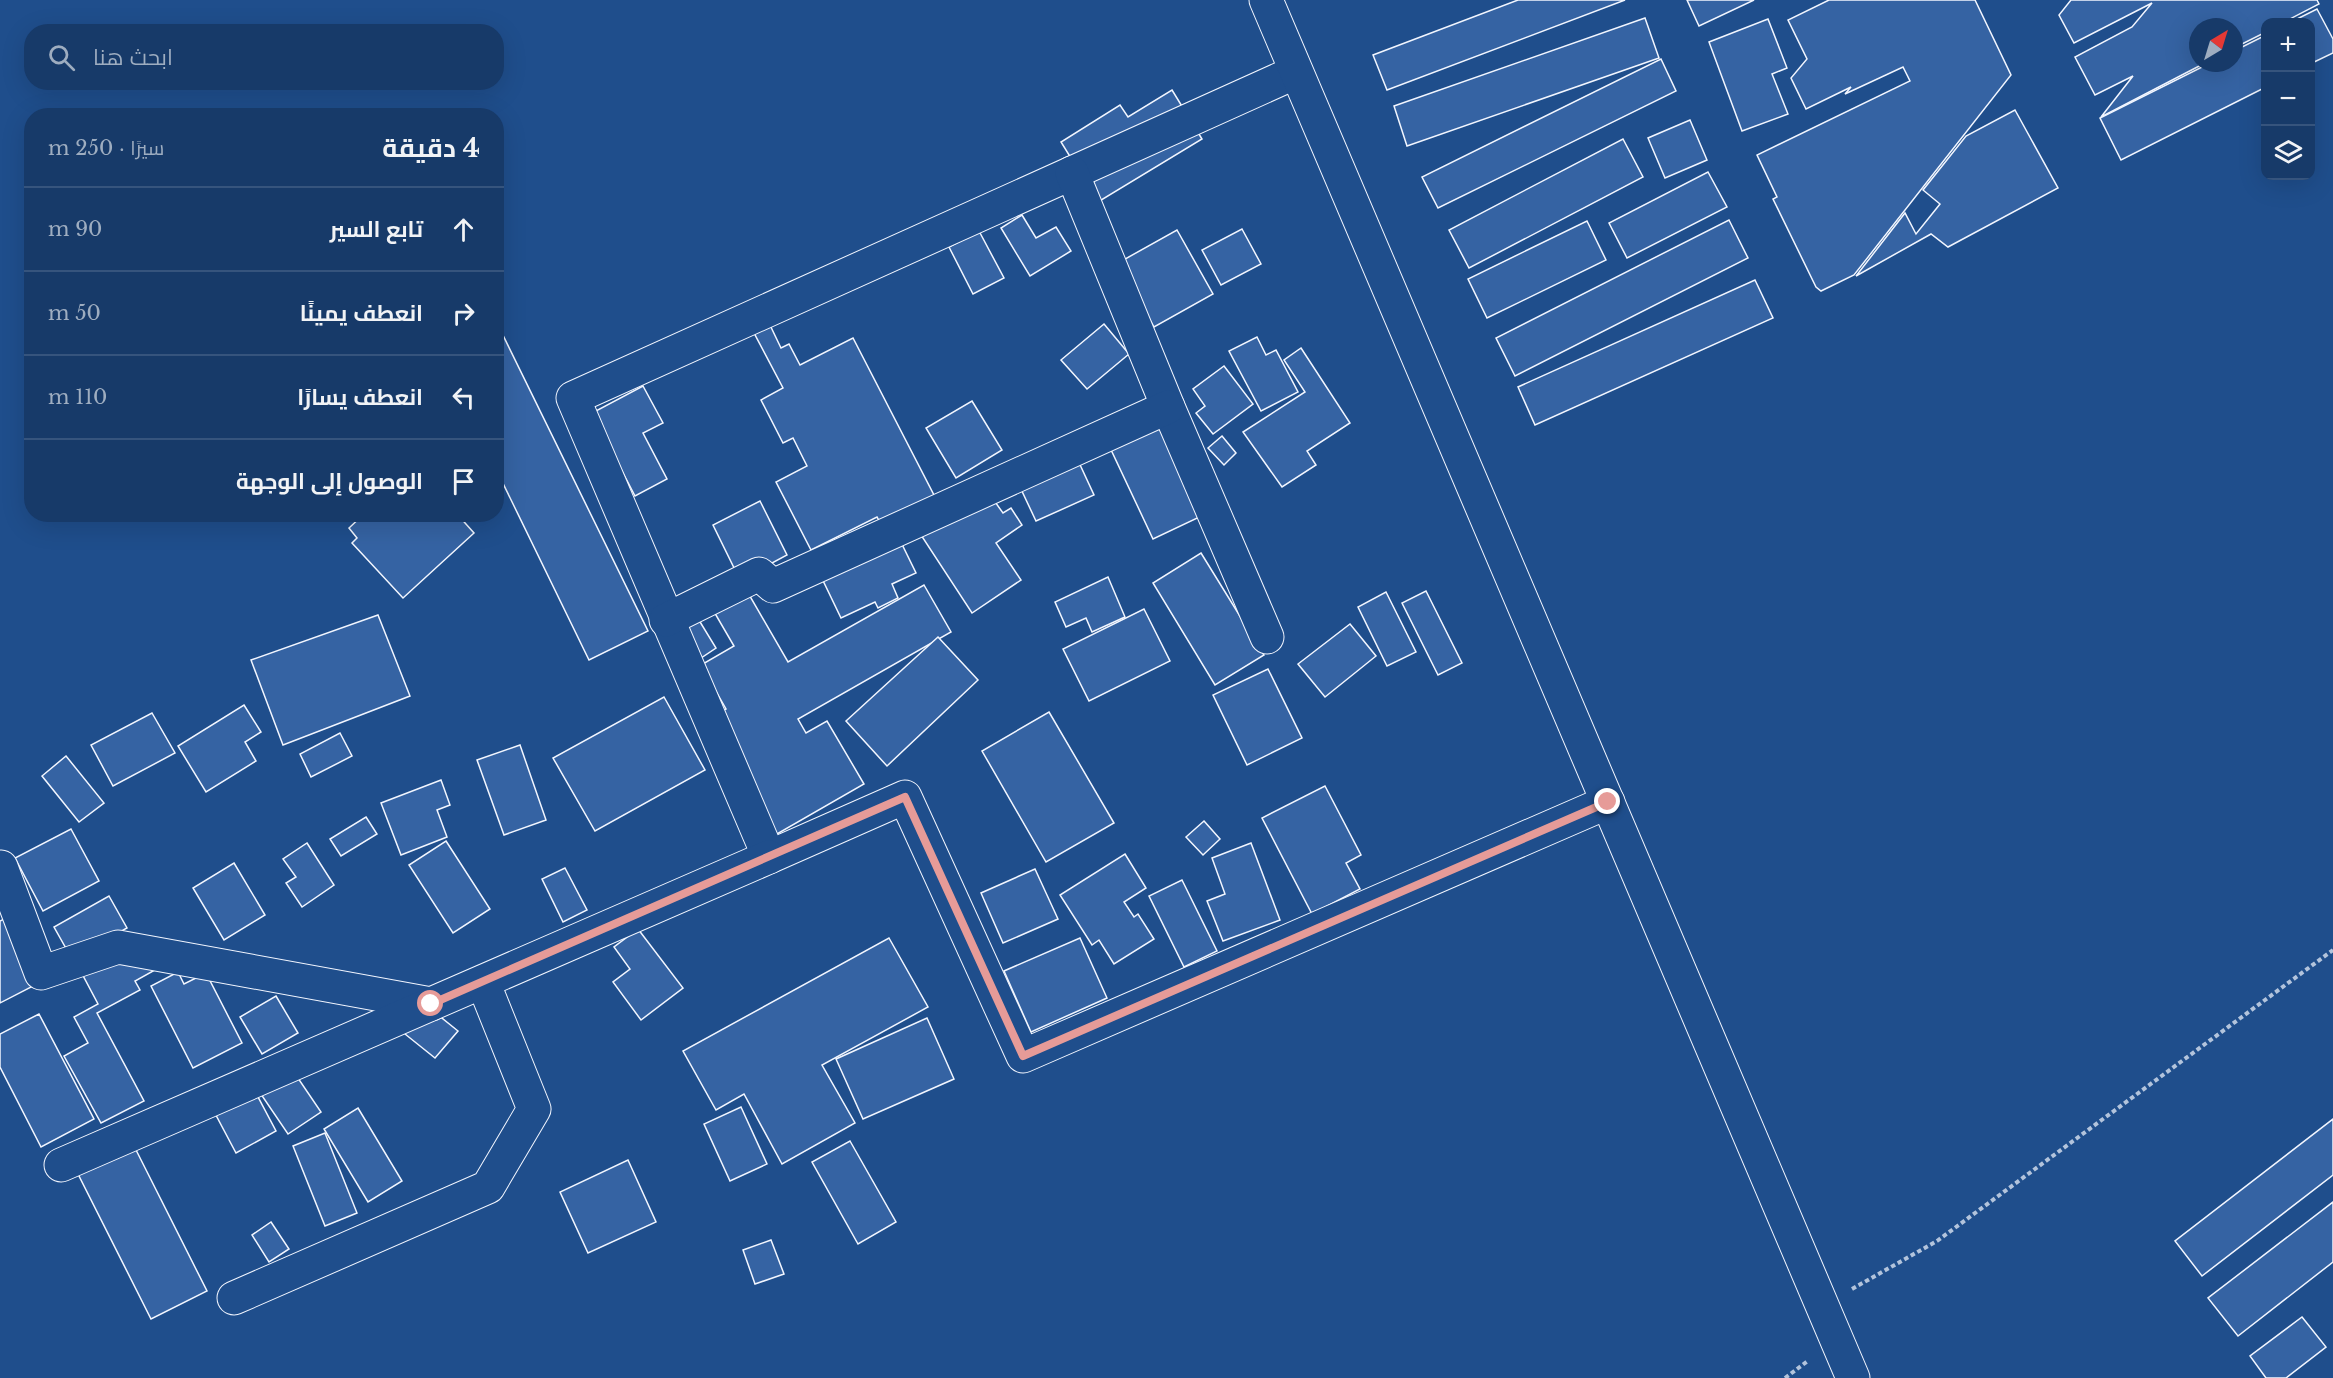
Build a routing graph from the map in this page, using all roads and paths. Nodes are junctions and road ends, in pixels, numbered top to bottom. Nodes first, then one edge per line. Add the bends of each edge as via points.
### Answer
1 (1266, 0) edge
2 (1296, 72) junction
3 (1072, 172) junction
4 (1168, 407) junction
5 (666, 620) junction
6 (1267, 637) dead end
7 (1608, 802) junction
8 (769, 857) junction
9 (1, 867) edge
10 (2333, 950) edge
11 (483, 982) junction
12 (431, 1004) junction
13 (61, 1166) dead end
14 (234, 1298) dead end
15 (1823, 1306) junction
16 (1853, 1378) edge

1 - 2 street
2 - 3 street
2 - 7 street
3 - 4 street
3 - 5 street via 573,398
4 - 5 street via 774,585 759,574
4 - 6 street
5 - 8 street
7 - 8 street via 1023,1056 905,797
7 - 15 street
8 - 11 street
9 - 12 street via 41,973 118,947
10 - 15 path via 1937,1241
11 - 12 street
11 - 14 street via 534,1109 488,1187
12 - 13 street
15 - 16 street

